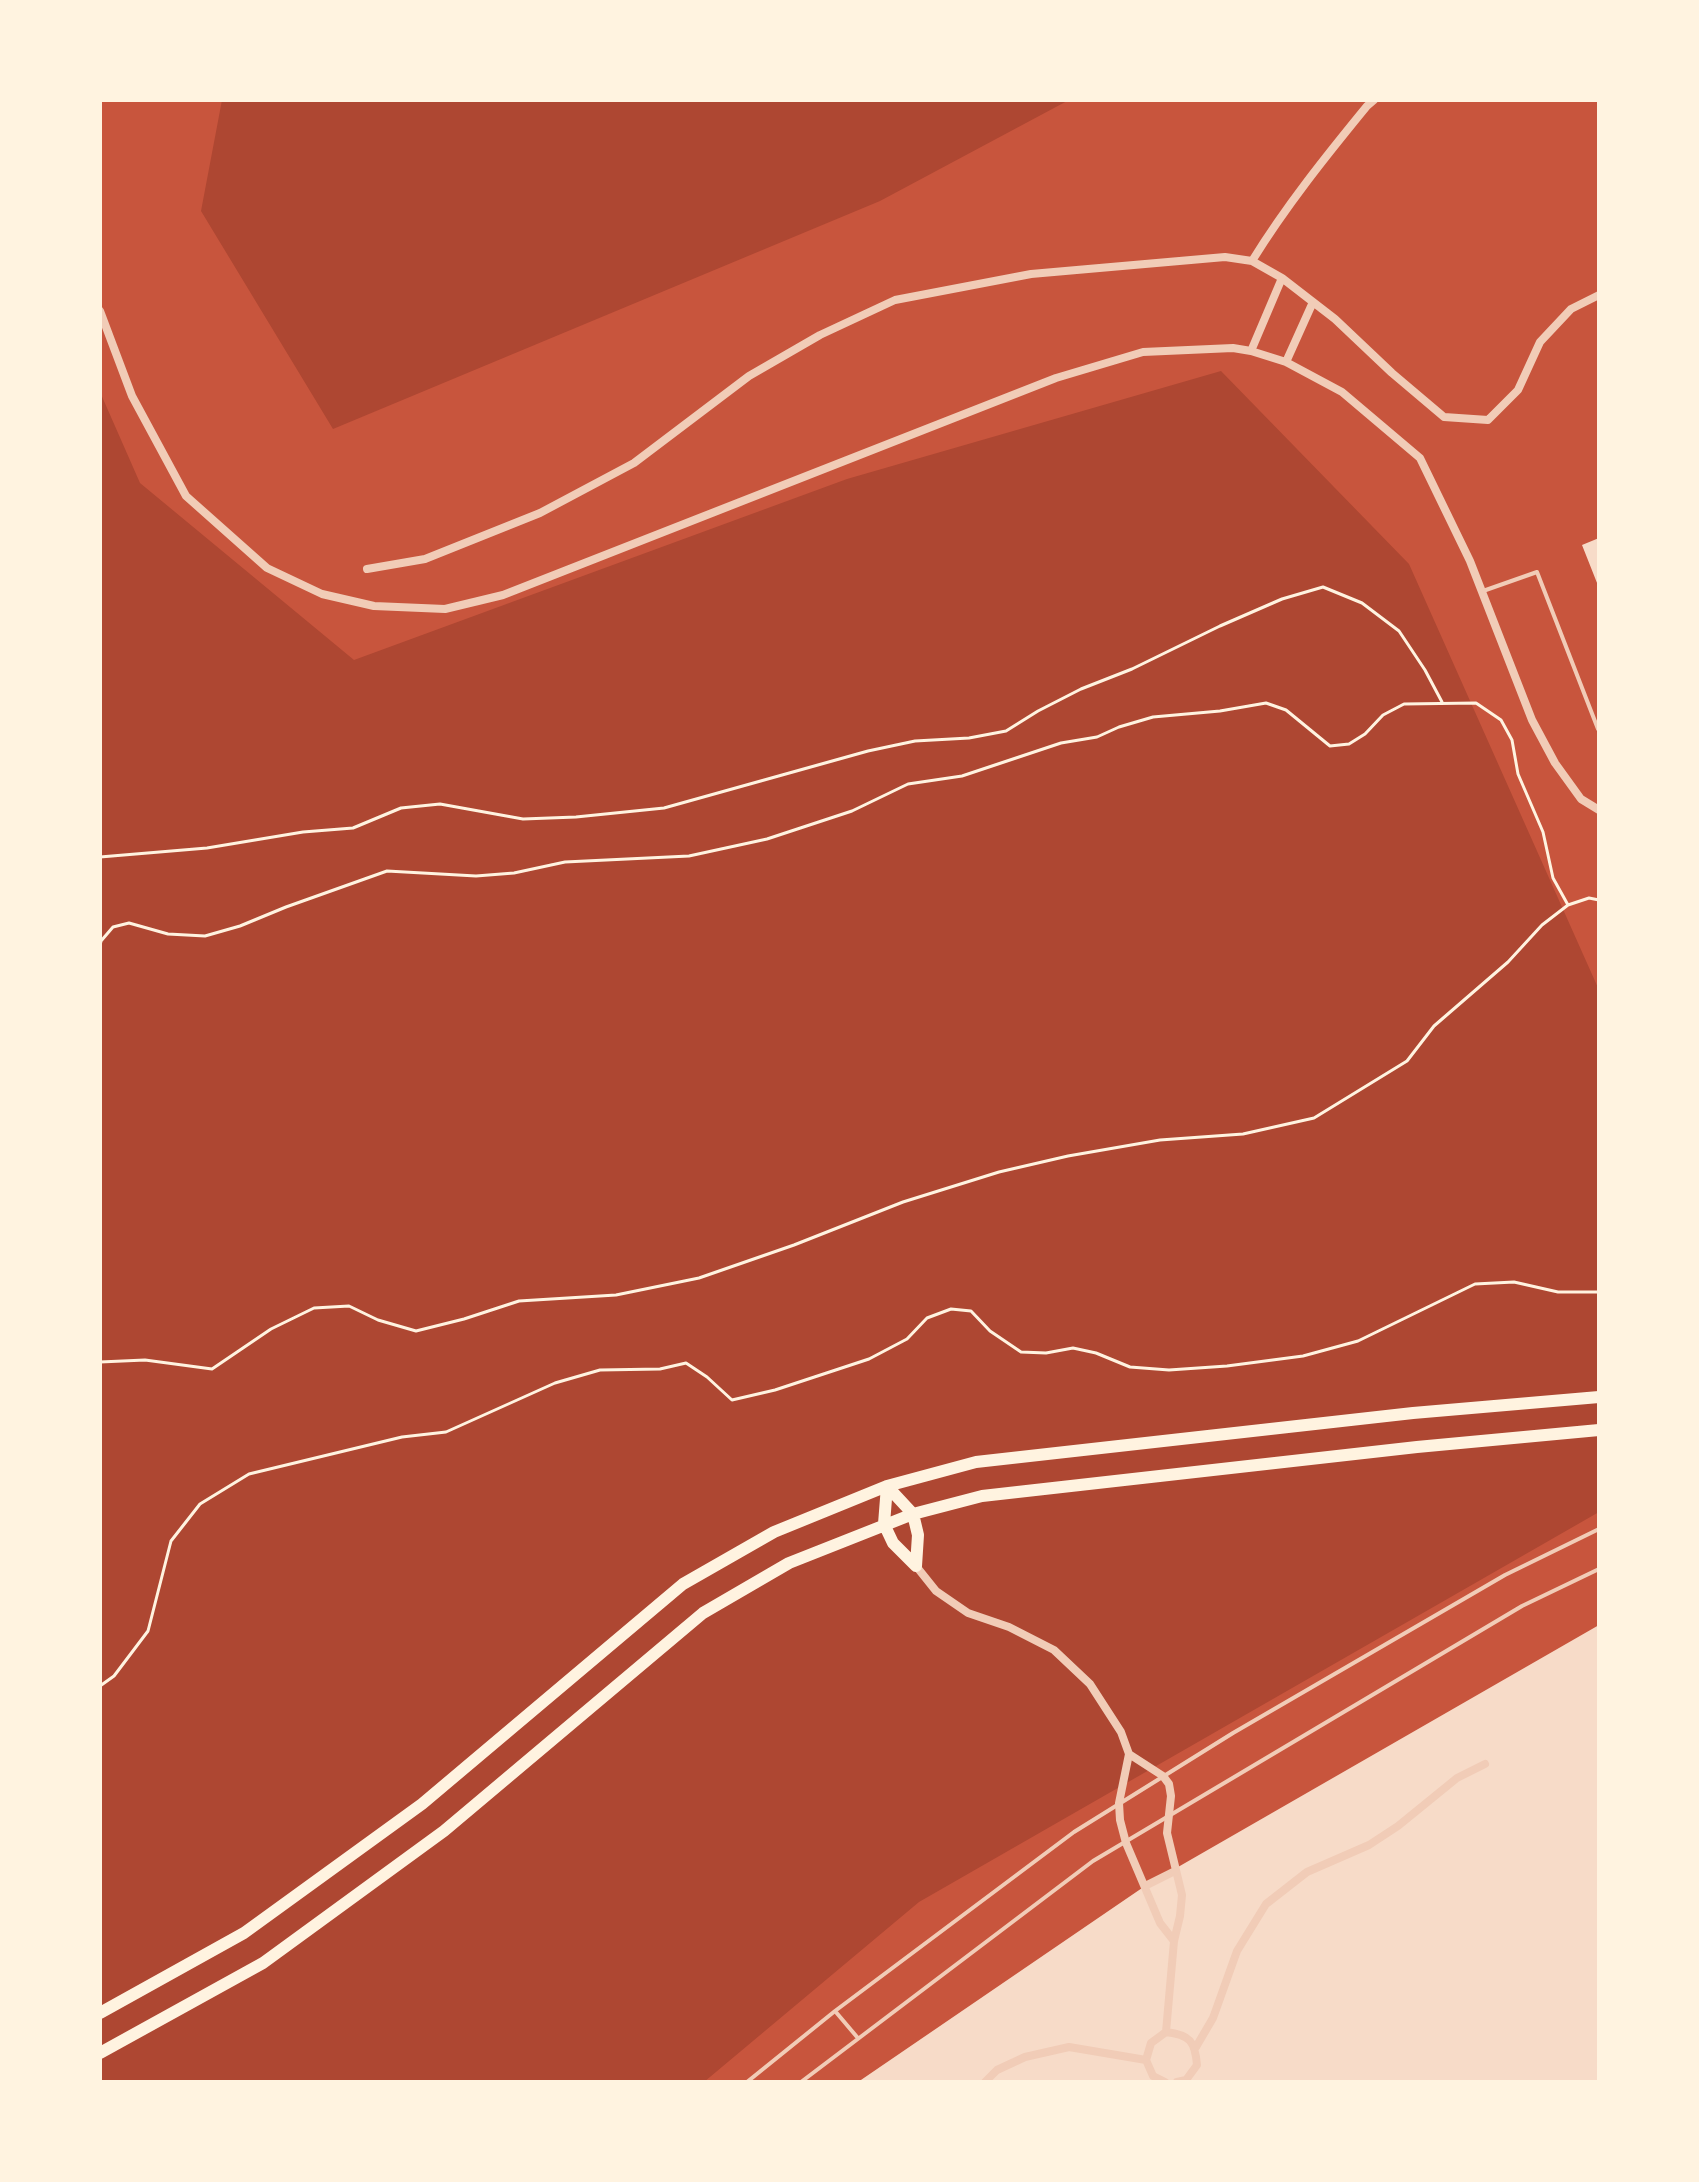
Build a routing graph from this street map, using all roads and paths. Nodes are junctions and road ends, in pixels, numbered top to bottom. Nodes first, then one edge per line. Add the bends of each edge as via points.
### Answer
1 (1374, 100) edge
2 (1252, 261) junction
3 (1282, 278) junction
4 (1599, 295) edge
5 (1313, 302) junction
6 (100, 311) edge
7 (1251, 351) junction
8 (1286, 362) junction
9 (367, 569) dead end
10 (1482, 591) junction
11 (1442, 702) junction
12 (1598, 729) edge
13 (1599, 810) edge
14 (100, 857) edge
15 (1599, 900) edge
16 (1568, 905) junction
17 (100, 946) edge
18 (1599, 1292) edge
19 (100, 1362) edge
20 (1599, 1397) edge
21 (1599, 1430) edge
22 (887, 1486) junction
23 (913, 1514) junction
24 (884, 1524) junction
25 (1599, 1529) edge
26 (916, 1566) junction
27 (1599, 1569) edge
28 (100, 1686) edge
29 (1129, 1754) junction
30 (1485, 1764) dead end
31 (1163, 1776) junction
32 (1119, 1803) junction
33 (1169, 1817) junction
34 (1126, 1843) junction
35 (1175, 1871) junction
36 (1145, 1886) junction
37 (1174, 1941) junction
38 (835, 2011) junction
39 (100, 2013) edge
40 (1166, 2032) junction
41 (857, 2038) junction
42 (1196, 2047) junction
43 (100, 2053) edge
44 (1146, 2060) junction
45 (747, 2082) edge
46 (801, 2082) edge
47 (985, 2082) edge
48 (1165, 2082) edge
49 (1177, 2082) edge

1 - 2 street via 1277,220
2 - 3 street
2 - 9 street via 1225,257 1031,274 895,300 749,376 634,463 540,513 425,559
3 - 5 street
3 - 7 street
4 - 5 street via 1571,309 1540,342 1518,390 1488,420 1444,417
5 - 8 street
6 - 7 street via 132,396 186,496 267,568 322,594 374,606 445,609 503,595 1056,378 1143,352
7 - 8 street
8 - 10 street via 1342,392 1420,458
10 - 12 lane via 1537,572
10 - 13 street via 1532,720 1581,799
11 - 14 path via 1399,631 1362,603 1323,587 1282,599 1081,689 1006,731 868,751 664,808 523,819 440,804 401,808 353,828
11 - 16 path via 1476,703 1501,720 1543,832 1553,878
11 - 17 path via 1404,704 1349,744 1330,746 1286,710 1266,703 1153,717 962,776 908,784 767,839 689,856 565,862 476,876 387,871 205,936 168,934 129,923 113,927
15 - 16 path
16 - 19 path via 1434,1026 1407,1061 1314,1118 1243,1134 1145,1142 999,1172 699,1278 616,1295 519,1301 416,1331 349,1306 314,1308 271,1329 212,1369 145,1360
18 - 28 path via 1558,1292 1514,1282 1475,1284 1358,1341 1303,1356 1212,1367 1130,1367 1073,1348 1021,1352 971,1311 951,1309 927,1318 907,1339 869,1359 732,1400 686,1363 600,1370 555,1383 446,1432 402,1437 249,1474 212,1496 171,1541 148,1631
20 - 22 main road via 976,1462
21 - 23 main road via 982,1496
22 - 23 main road
22 - 24 main road
22 - 39 main road via 774,1532 683,1584 422,1804 244,1933
23 - 24 main road
23 - 26 main road
24 - 26 main road via 893,1543
24 - 43 main road via 789,1563 703,1613 431,1841 263,1963
25 - 31 lane via 1505,1575
26 - 29 street via 936,1591 968,1613 1054,1650 1090,1684
27 - 33 lane via 1522,1606
29 - 31 street
29 - 32 street
30 - 42 street via 1457,1778 1369,1845 1307,1872 1266,1904 1237,1951 1213,2018
31 - 32 lane
31 - 33 street via 1171,1796
32 - 34 street
32 - 38 lane
33 - 34 lane
33 - 35 street
34 - 36 street
34 - 41 lane via 1093,1861
35 - 36 street
35 - 37 street via 1182,1895
36 - 37 street
37 - 40 street
38 - 41 lane
38 - 45 lane
40 - 42 street via 1183,2034
40 - 44 street via 1151,2043
41 - 46 lane
42 - 49 street via 1197,2065 1186,2080
44 - 47 street via 1069,2047 1025,2057
44 - 48 street via 1153,2076

